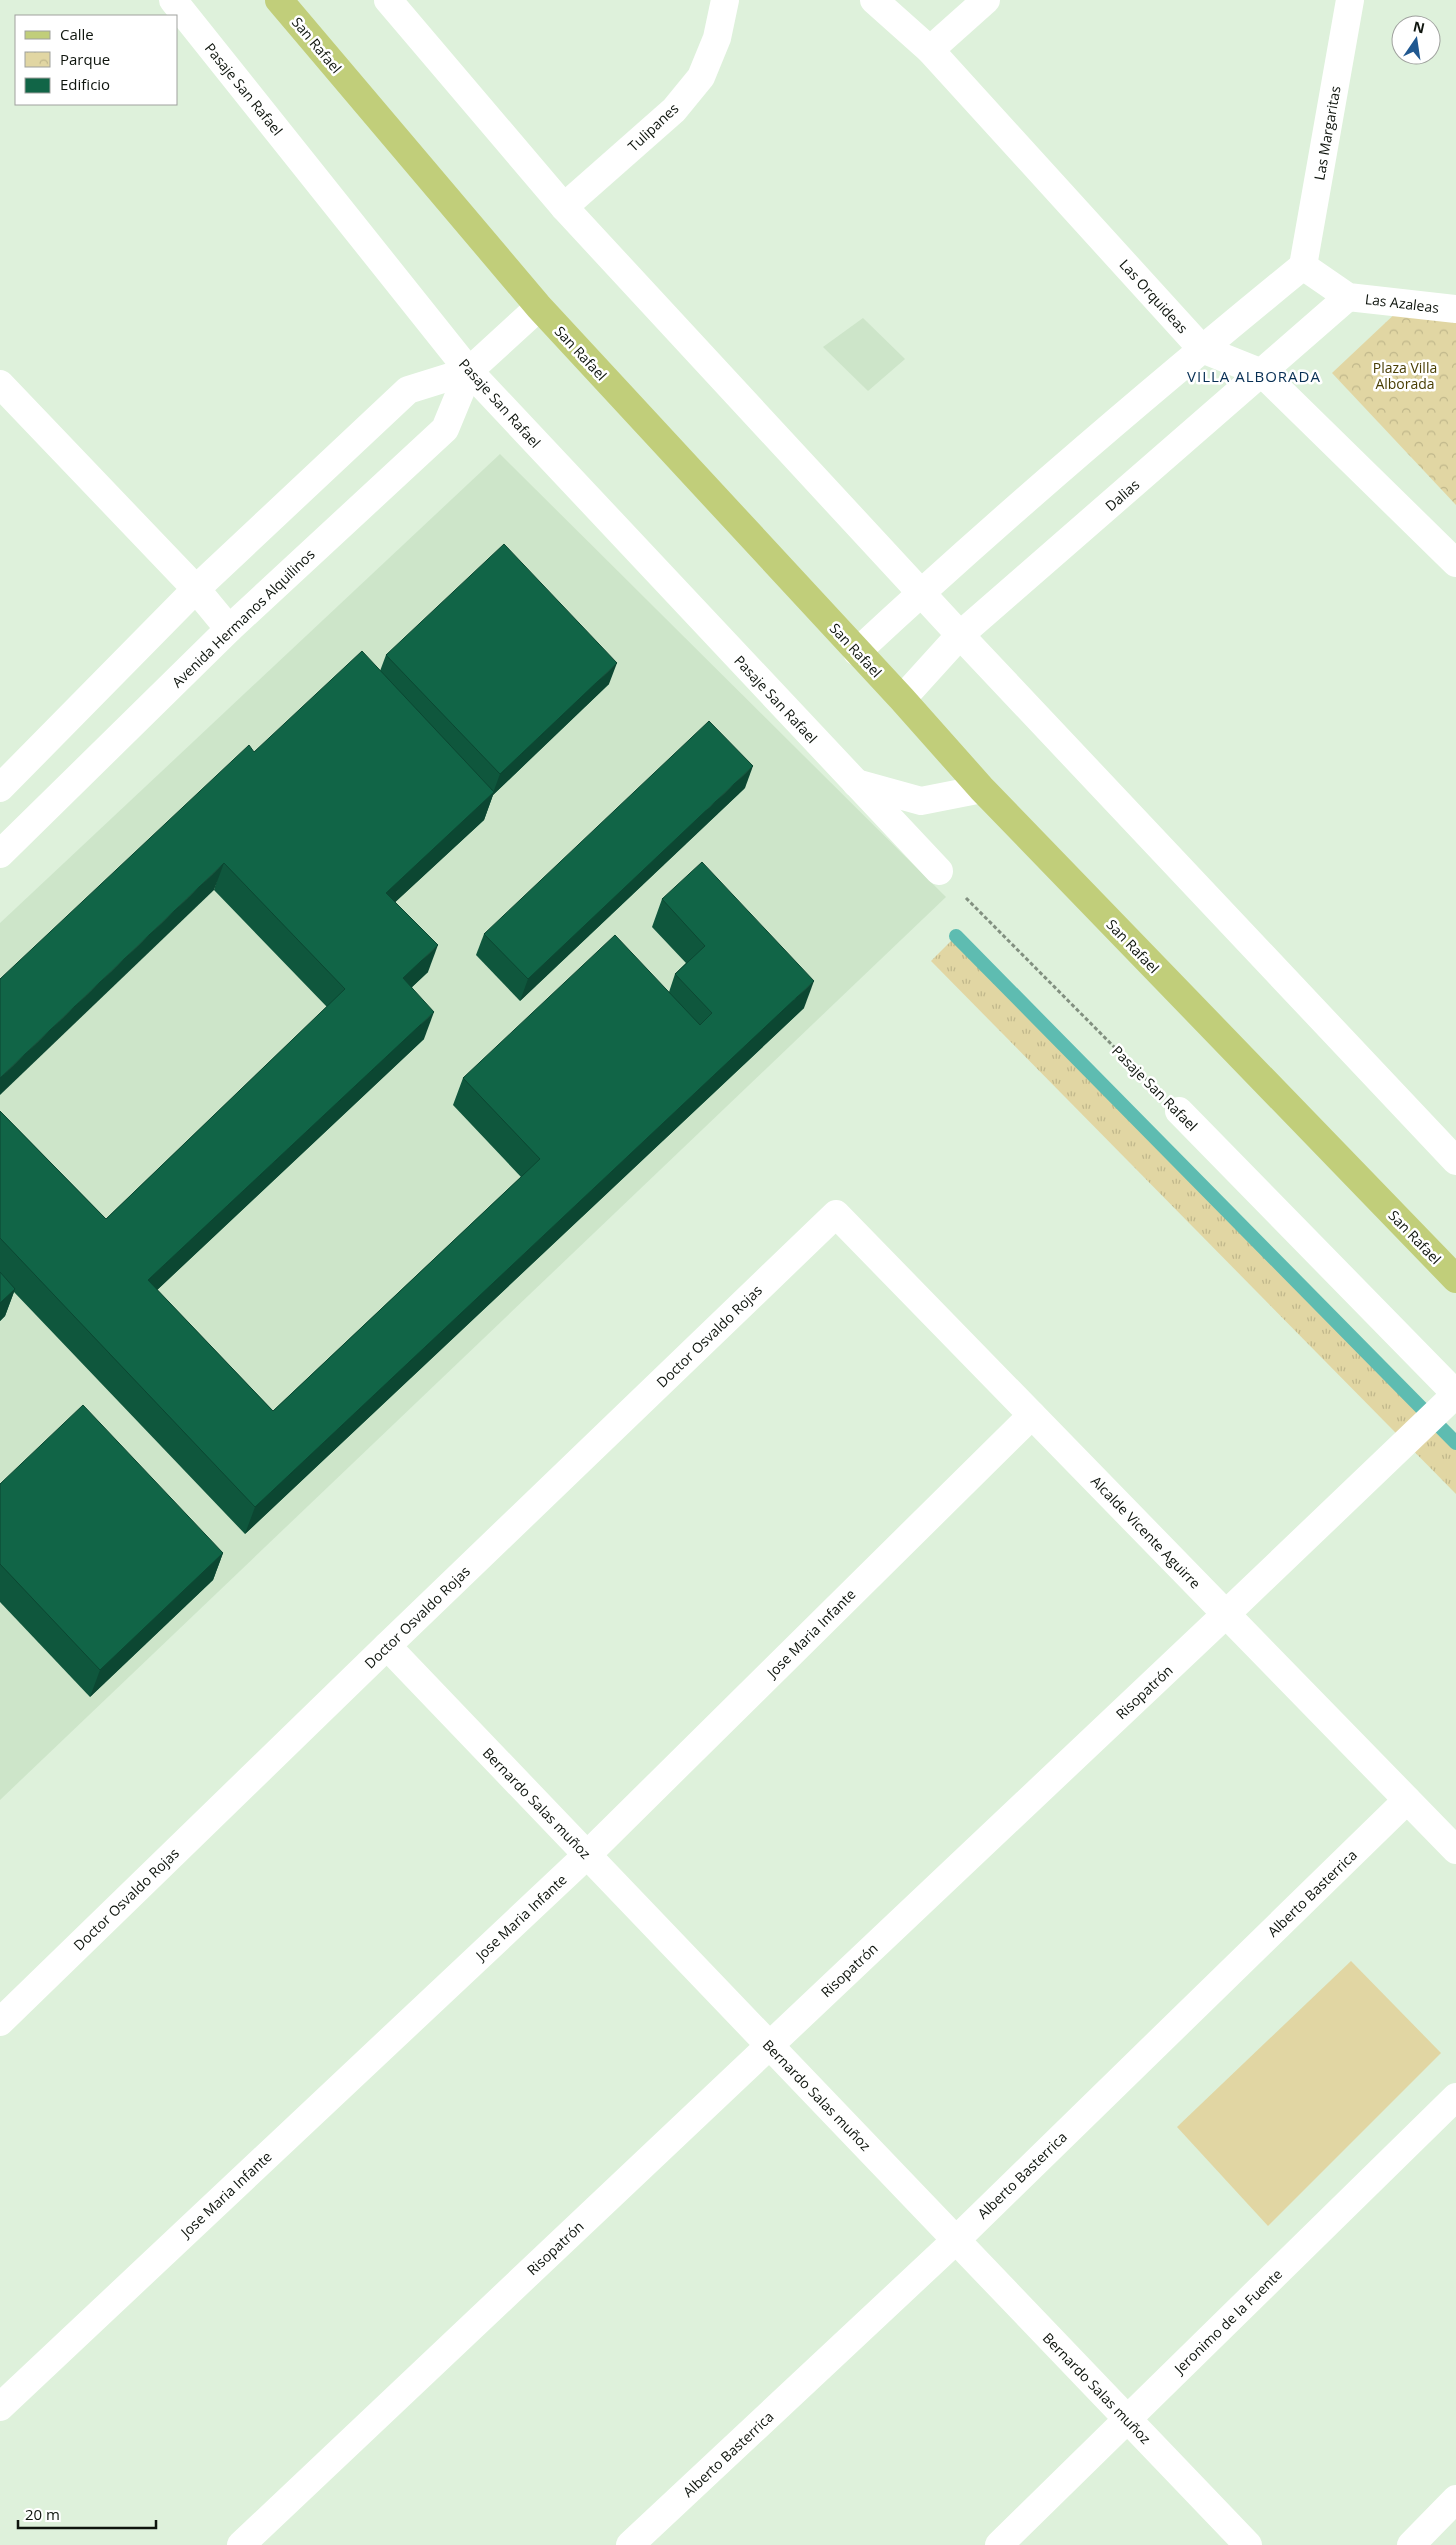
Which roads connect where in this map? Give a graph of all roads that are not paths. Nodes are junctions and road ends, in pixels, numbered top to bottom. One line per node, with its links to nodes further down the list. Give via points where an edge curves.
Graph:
1 (173, 0): 15 (street, Pasaje San Rafael)
2 (279, 0): 12 (main road, San Rafael)
3 (388, 0): 9 (street)
4 (726, 0): 9 (street, Tulipanes, via 717,38 701,77 674,110)
5 (874, 0): 8 (street, Las Orquideas)
6 (986, 0): 8 (street)
7 (1350, 0): 10 (street, Las Margaritas)
8 (930, 50): 14 (street, Las Orquideas)
9 (564, 207): 20 (street)
10 (1304, 266): 11 (street); 14 (street)
11 (1348, 297): 13 (street, Las Azaleas); 16 (street, Dalias)
12 (539, 307): 15 (street, Avenida Hermanos Alquilinos); 23 (main road, San Rafael)
13 (1456, 309)
14 (1202, 349): 16 (street, Las Orquideas); 20 (street)
15 (469, 371): 19 (street, Avenida Hermanos Alquilinos, via 408,390); 21 (street, Avenida Hermanos Alquilinos, via 444,429); 25 (street, Pasaje San Rafael)
16 (1262, 373): 18 (street, Las Orquideas); 22 (street, Dalias)
17 (0, 384): 19 (street)
18 (1456, 563)
19 (196, 589): 21 (street); 26 (street, Avenida Hermanos Alquilinos)
20 (920, 593): 22 (street); 23 (street)
21 (229, 629): 28 (street, Avenida Hermanos Alquilinos)
22 (960, 635): 24 (street, Dalias); 31 (street)
23 (857, 652): 24 (main road, San Rafael)
24 (902, 699): 27 (main road, San Rafael)
25 (855, 782): 27 (street, via 921,801); 29 (street, Pasaje San Rafael)
26 (0, 788)
27 (982, 789): 33 (main road, San Rafael)
28 (0, 854)
29 (939, 871)
30 (1178, 1111): 34 (street, Pasaje San Rafael)
31 (1456, 1161)
32 (836, 1214): 35 (street, Alcalde Vicente Aguirre); 37 (street, Doctor Osvaldo Rojas)
33 (1456, 1279)
34 (1456, 1394): 36 (street, Risopatrón)
35 (1032, 1415): 36 (street, Alcalde Vicente Aguirre); 40 (street, Jose Maria Infante)
36 (1226, 1614): 38 (street, Alcalde Vicente Aguirre); 42 (street, Risopatrón)
37 (387, 1646): 40 (street, Bernardo Salas muñoz); 41 (street, Doctor Osvaldo Rojas)
38 (1407, 1800): 39 (street, Alcalde Vicente Aguirre); 44 (street, Alberto Basterrica)
39 (1456, 1850)
40 (587, 1855): 42 (street, Bernardo Salas muñoz); 45 (street, Jose Maria Infante)
41 (0, 2022)
42 (770, 2045): 44 (street, Bernardo Salas muñoz); 48 (street, Risopatrón)
43 (1456, 2097): 46 (street, Jeronimo de la Fuente)
44 (956, 2240): 46 (street, Bernardo Salas muñoz); 49 (street, Alberto Basterrica)
45 (0, 2407)
46 (1127, 2419): 50 (street, Jeronimo de la Fuente); 51 (street, Bernardo Salas muñoz)
47 (1456, 2499): 52 (street)
48 (241, 2545)
49 (630, 2545)
50 (999, 2545)
51 (1248, 2545)
52 (1410, 2545)

